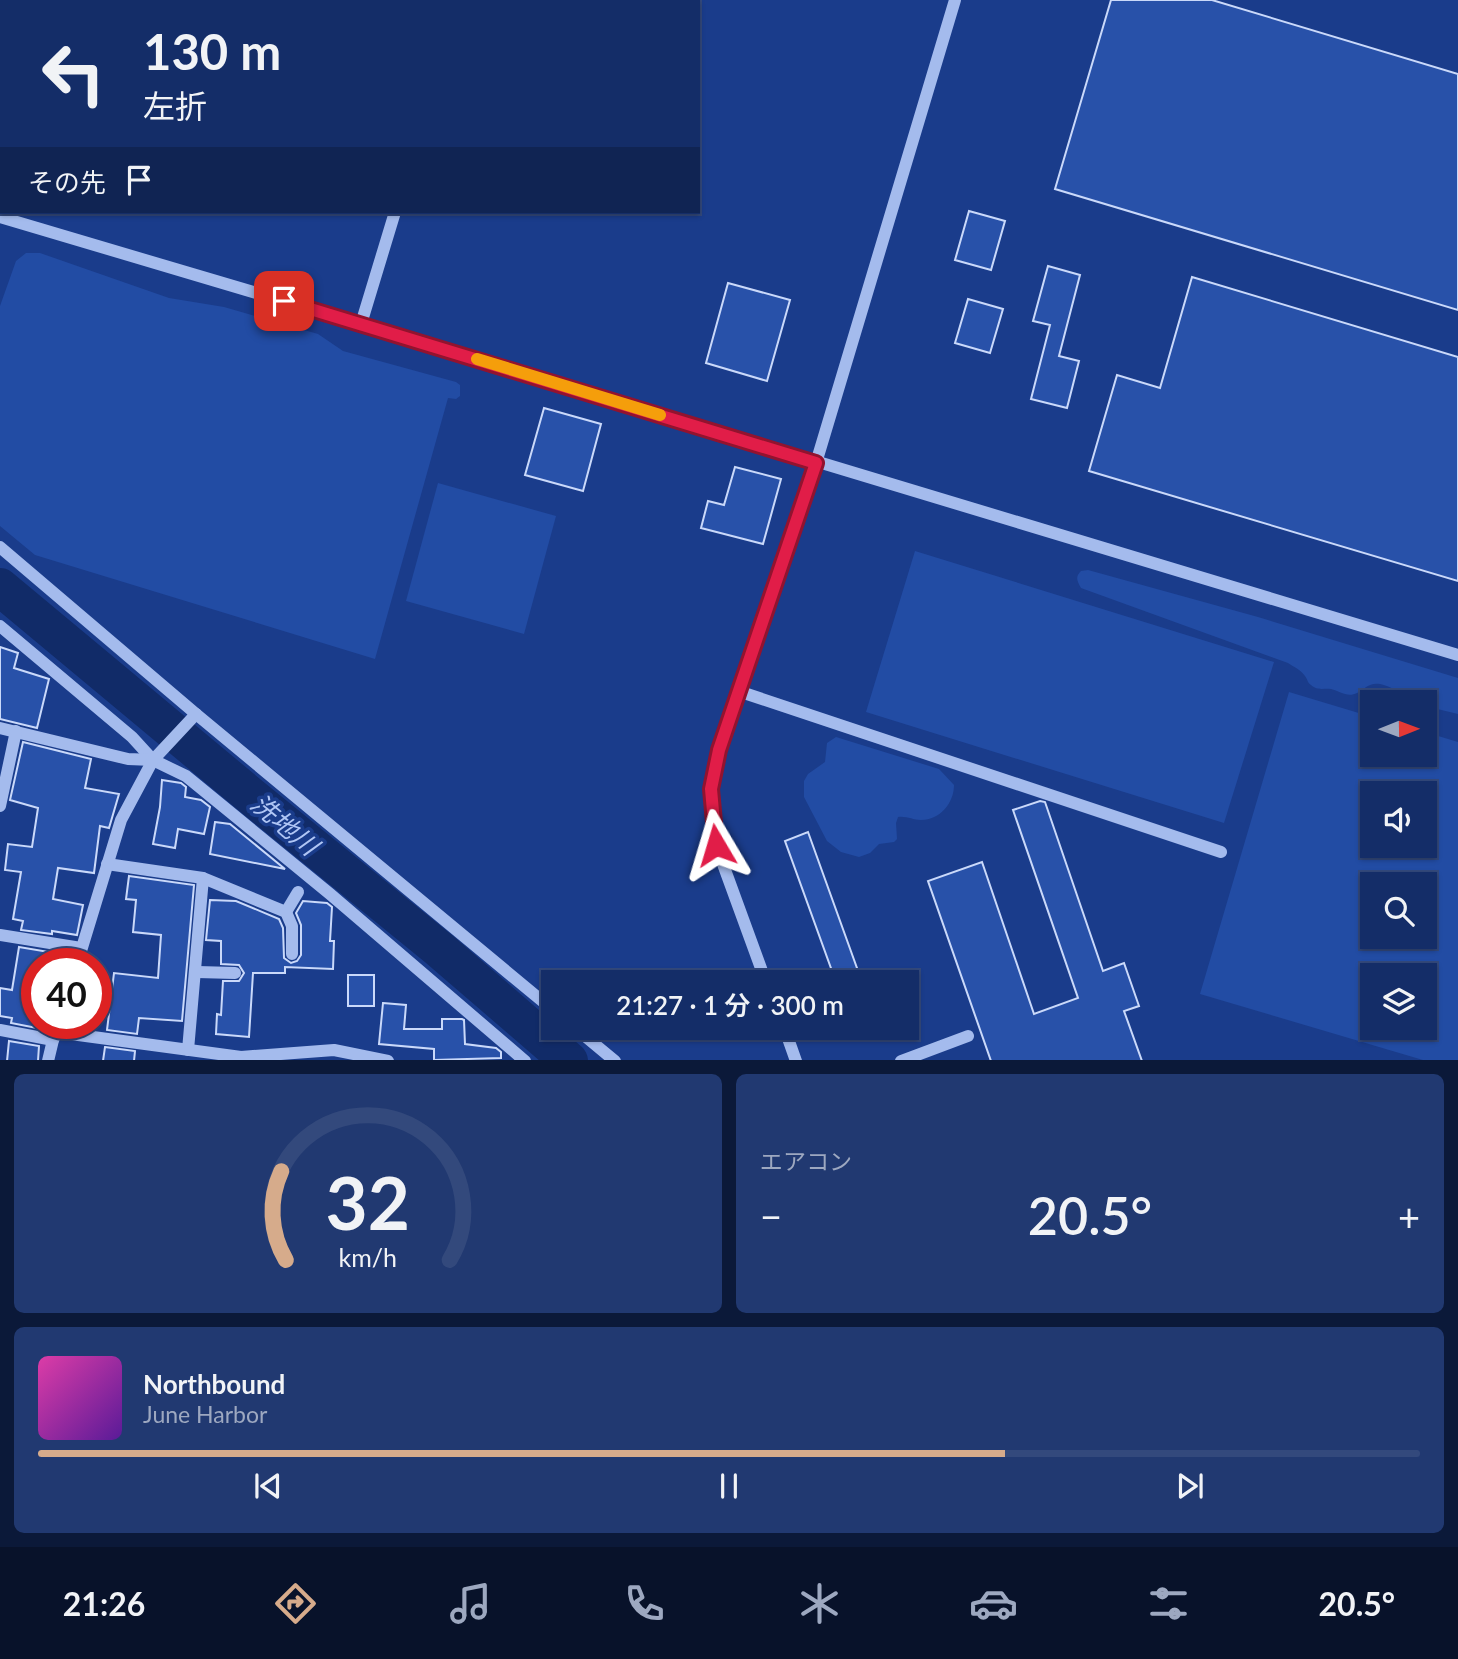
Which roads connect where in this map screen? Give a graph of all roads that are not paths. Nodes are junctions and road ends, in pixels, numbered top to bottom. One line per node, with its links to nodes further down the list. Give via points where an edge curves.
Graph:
1 (956, 0): 5 (street)
2 (394, 214): 4 (street)
3 (0, 217): 4 (street)
4 (361, 324): 5 (street)
5 (816, 463): 8 (street); 9 (street)
6 (0, 547): 10 (street)
7 (0, 626): 13 (street)
8 (1458, 655)
9 (738, 691): 15 (street); 23 (street, via 719,750 711,811 716,845)
10 (192, 719): 13 (street); 26 (street)
11 (0, 728): 12 (street)
12 (16, 731): 13 (street, via 128,759); 14 (street)
13 (156, 758): 16 (street, via 121,820); 39 (street, via 186,776)
14 (0, 806)
15 (1221, 852)
16 (107, 864): 17 (street); 21 (street)
17 (203, 878): 19 (street); 24 (street)
18 (299, 892): 19 (street)
19 (286, 912): 22 (street, via 292,926)
20 (0, 935): 21 (street)
21 (80, 948)
22 (292, 954)
23 (762, 970)
24 (197, 972): 25 (street); 34 (street)
25 (235, 973)
26 (541, 1000)
27 (0, 1031): 28 (street)
28 (21, 1031)
29 (968, 1036): 42 (street)
30 (55, 1039): 37 (street)
31 (108, 1039): 34 (street)
32 (590, 1040): 40 (street)
33 (789, 1040): 41 (street)
34 (188, 1050): 36 (street)
35 (330, 1056): 36 (street); 38 (street)
36 (231, 1058)
37 (48, 1060)
38 (388, 1060)
39 (525, 1060)
40 (615, 1060)
41 (796, 1060)
42 (901, 1060)

